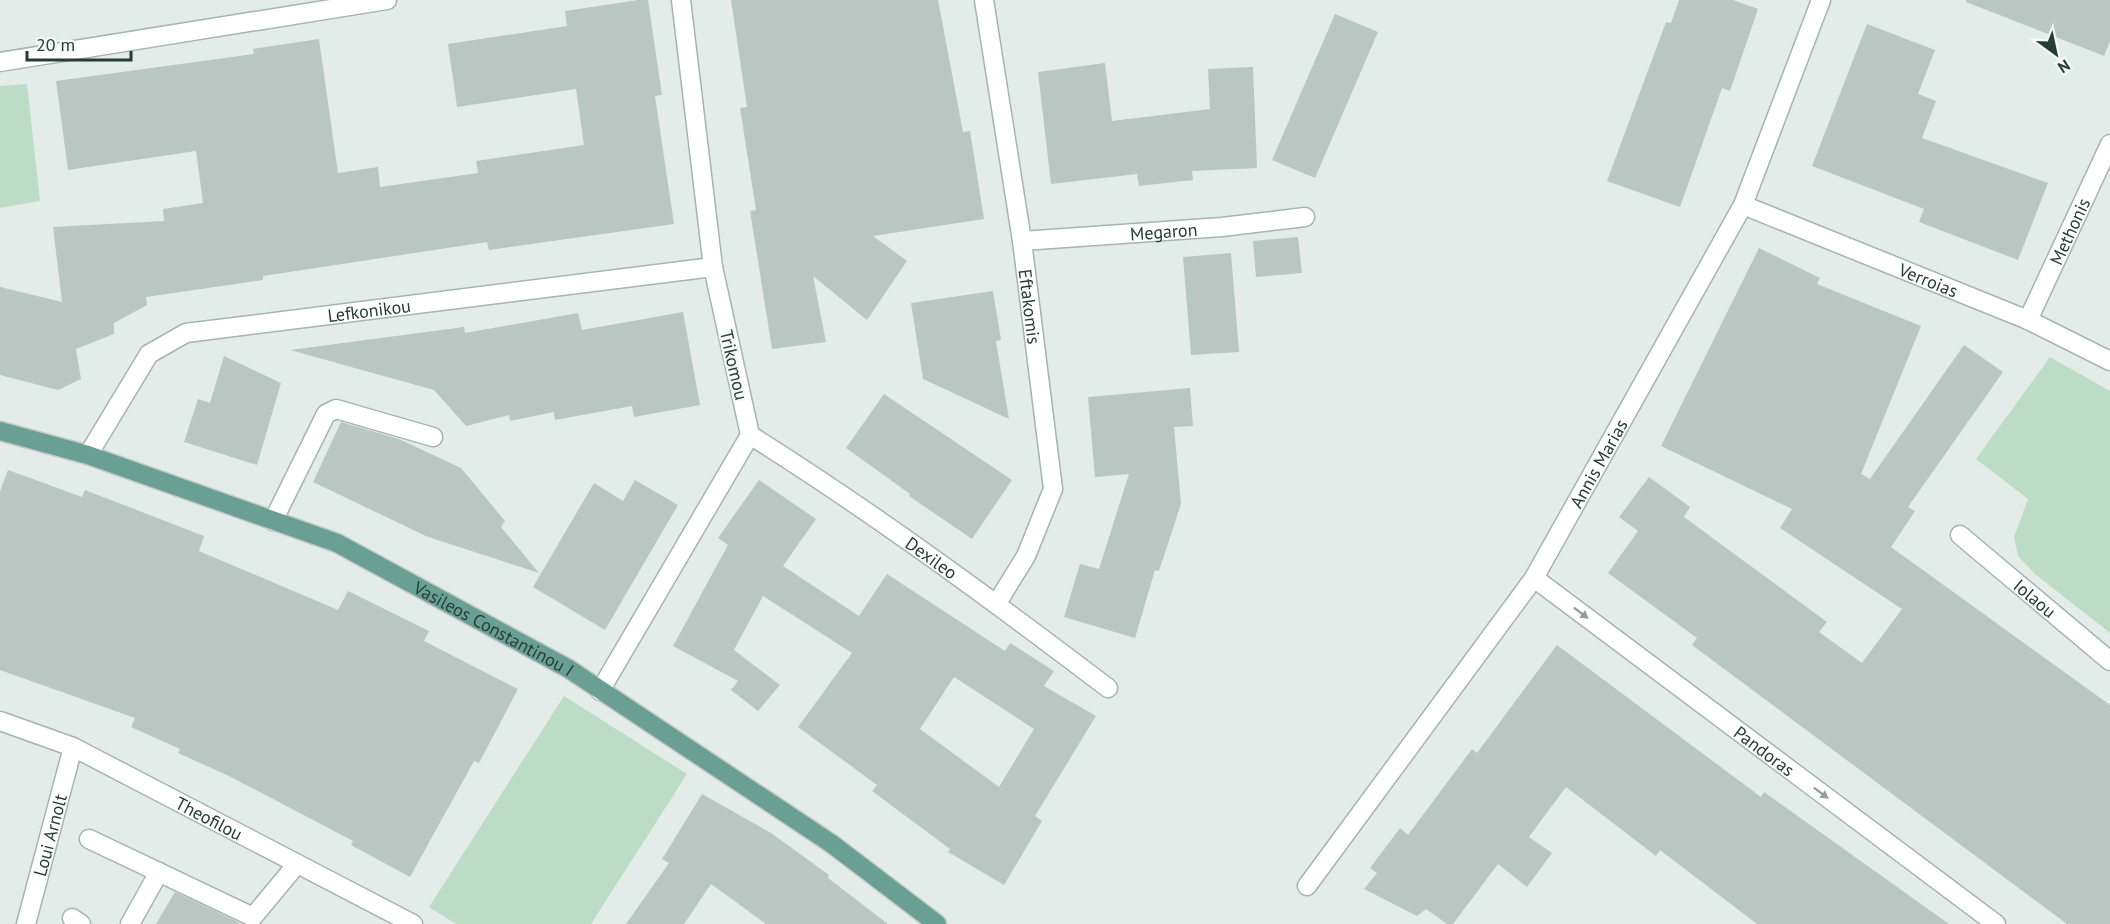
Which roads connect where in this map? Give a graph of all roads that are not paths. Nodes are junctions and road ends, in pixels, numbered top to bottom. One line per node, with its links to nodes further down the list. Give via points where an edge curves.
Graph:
1 (387, 0): 5 (street)
2 (681, 0): 10 (street, Trikomou)
3 (984, 0): 9 (street, Eftakomis)
4 (1821, 0): 7 (street, Annis Marias)
5 (0, 62)
6 (2110, 144): 11 (street, Methonis)
7 (1743, 205): 11 (street, Verroias); 19 (street, Annis Marias)
8 (1305, 216): 9 (street, Megaron)
9 (1022, 240): 20 (street, Eftakomis, via 1053,489 1026,556)
10 (713, 267): 14 (street, Trikomou); 16 (street, Lefkonikou, via 186,333 149,354)
11 (2028, 320): 12 (street, Verroias)
12 (2110, 361)
13 (0, 431): 16 (main road, Vasileos Constantinou I)
14 (750, 435): 20 (street, Dexileo); 23 (street)
15 (433, 437): 17 (street, via 336,409 326,414)
16 (88, 455): 17 (main road, Vasileos Constantinou I)
17 (273, 521): 23 (main road, Vasileos Constantinou I, via 337,543 569,669)
18 (1960, 535): 21 (street, Iolaou)
19 (1534, 578): 29 (street, Annis Marias); 34 (street, Pandoras, one-way to 34)
20 (997, 603): 22 (street, Dexileo)
21 (2110, 661)
22 (1108, 688)
23 (600, 691): 33 (main road, Vasileos Constantinou I, via 832,844)
24 (0, 721): 25 (street, Theofilou)
25 (73, 747): 27 (street, Theofilou); 30 (street, Loui Arnolt)
26 (89, 839): 28 (street)
27 (297, 864): 28 (street, via 253,917); 32 (street, Theofilou)
28 (159, 872): 31 (street)
29 (1306, 886)
30 (26, 924)
31 (130, 924)
32 (413, 924)
33 (937, 924)
34 (1996, 924)

